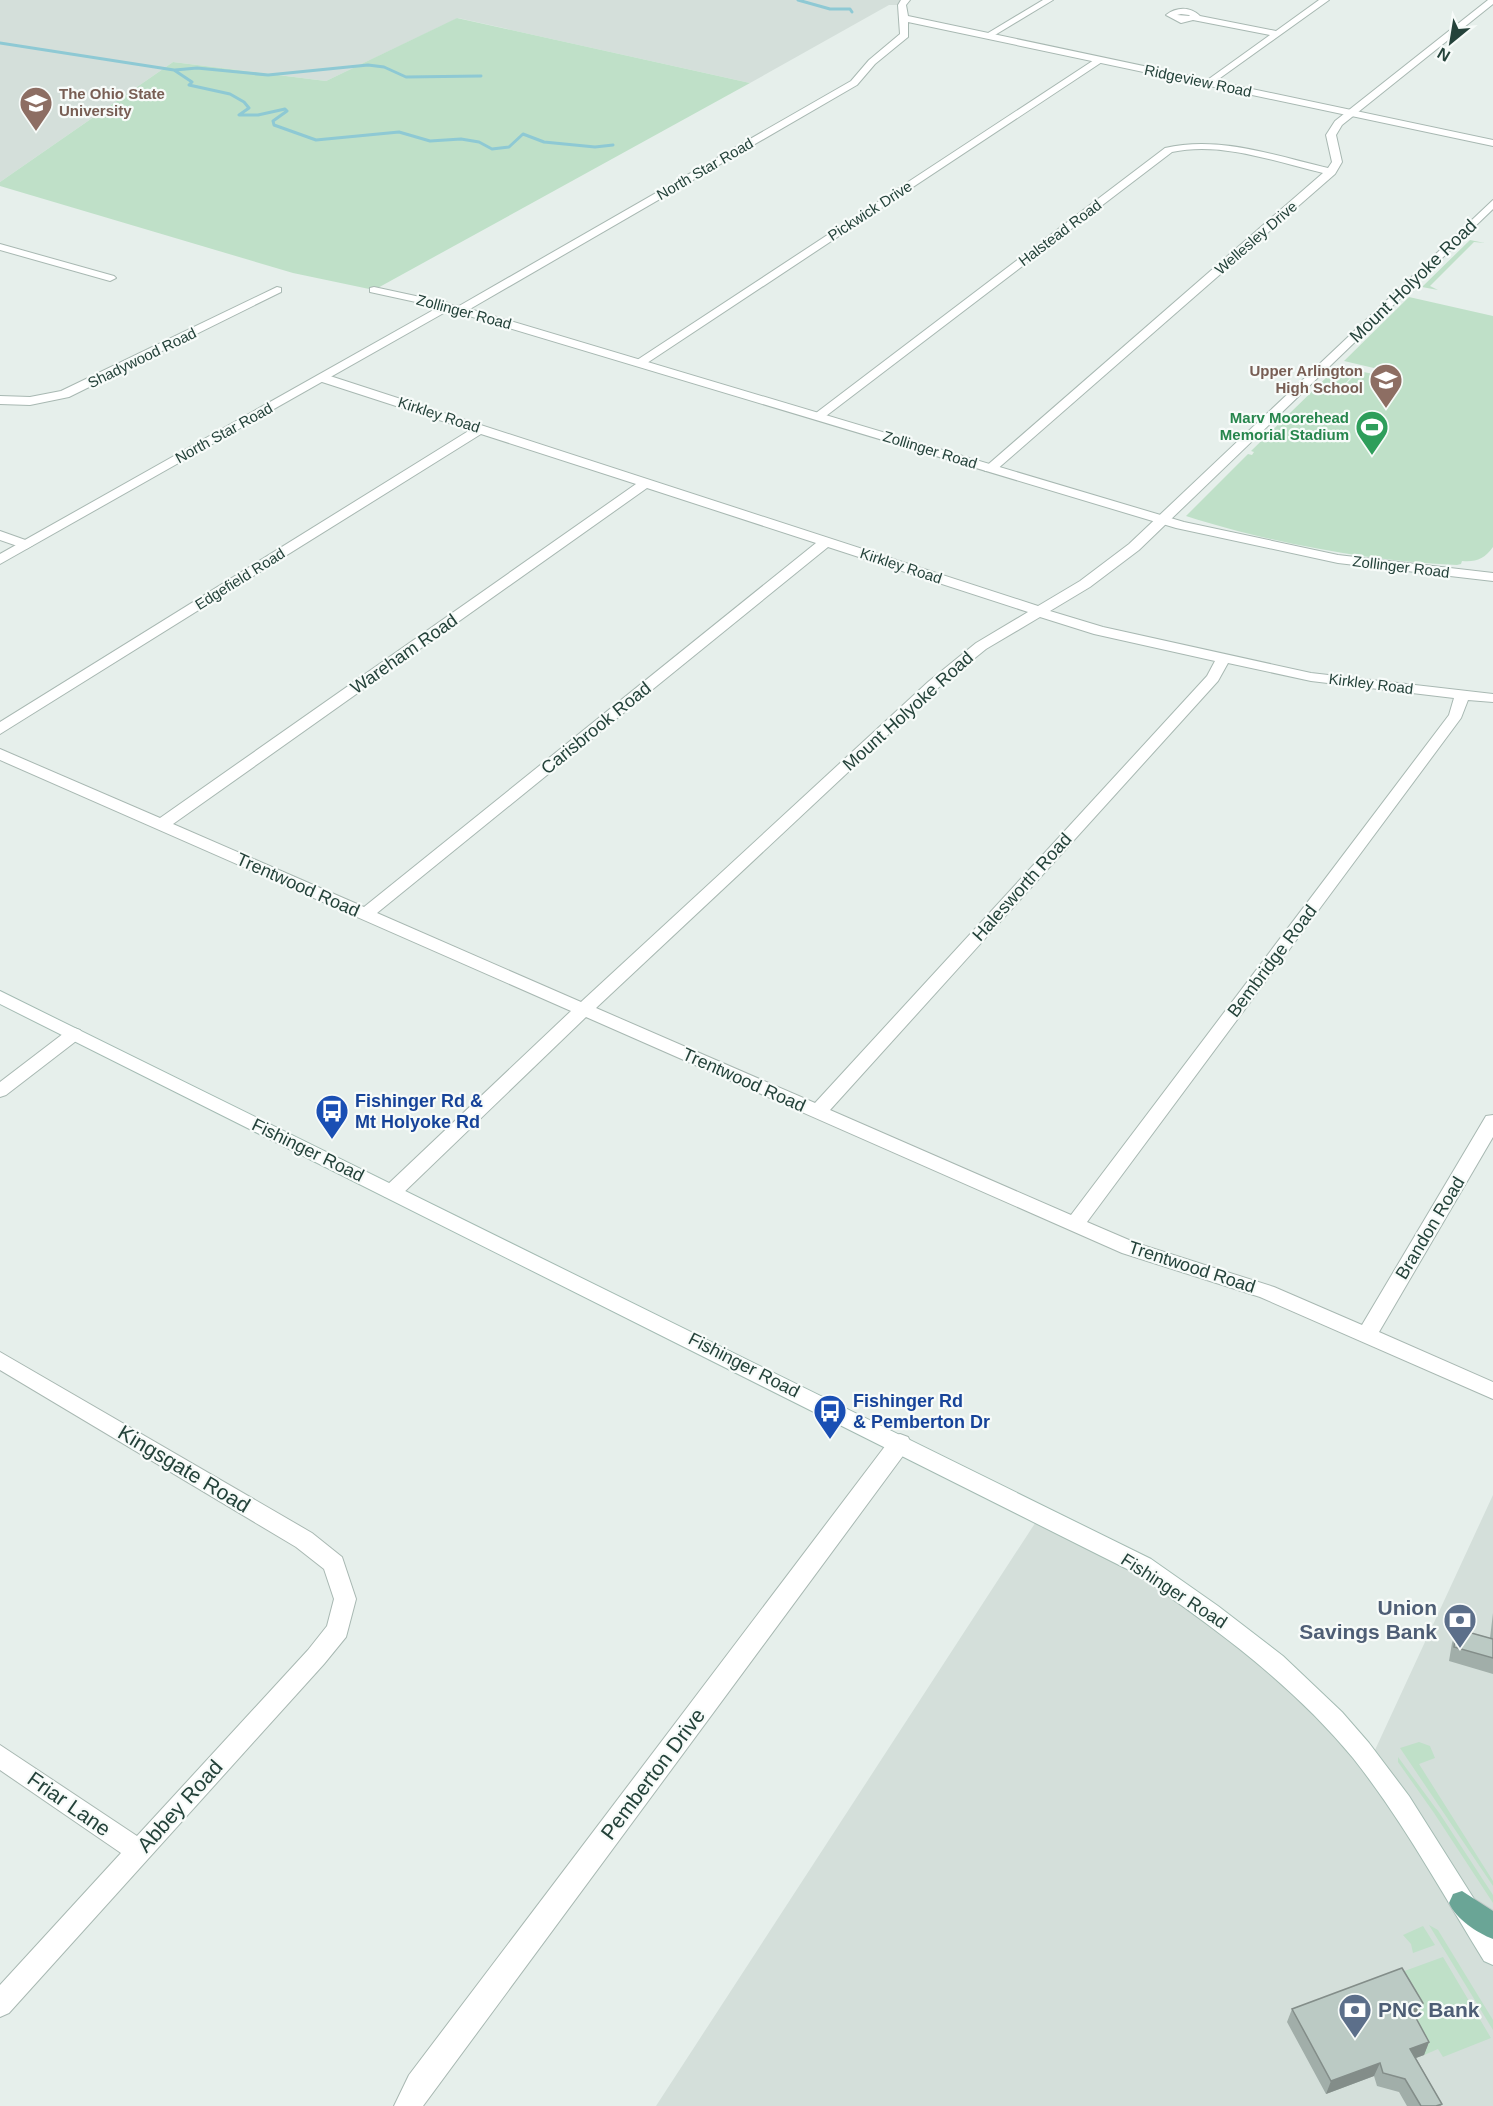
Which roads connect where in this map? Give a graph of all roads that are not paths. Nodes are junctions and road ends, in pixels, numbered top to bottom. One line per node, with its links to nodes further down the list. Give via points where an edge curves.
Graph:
1 (906, 0): 5 (street, North Star Road, via 902,5)
2 (1050, 0): 8 (street)
3 (1325, 0): 7 (street)
4 (1493, 0): 11 (street)
5 (903, 18): 8 (street, Ridgeview Road); 20 (street, North Star Road, via 903,38 854,83)
6 (1195, 18): 7 (street)
7 (1277, 34): 10 (street)
8 (987, 36): 9 (street, Ridgeview Road)
9 (1100, 60): 10 (street, Ridgeview Road); 21 (street, Pickwick Drive)
10 (1209, 83): 11 (street, Ridgeview Road)
11 (1350, 113): 12 (street, Ridgeview Road); 13 (street, via 1333,129 1337,162)
12 (1493, 143)
13 (1331, 172): 26 (street, Halstead Road, via 1206,146 1169,150); 28 (street, Wellesley Drive)
14 (1493, 203): 30 (street, Mount Holyoke Road)
15 (0, 247): 16 (street)
16 (110, 278)
17 (278, 290): 24 (street, Shadywood Road, via 98,380 65,394)
18 (374, 290): 19 (street, Zollinger Road)
19 (448, 306): 20 (street, Zollinger Road); 22 (street, North Star Road)
20 (462, 309): 21 (street, Zollinger Road)
21 (640, 362): 26 (street, Zollinger Road)
22 (323, 378): 27 (street, Kirkley Road); 33 (street, North Star Road)
23 (0, 400): 24 (street, Shadywood Road)
24 (30, 401): 25 (street)
25 (28, 416)
26 (818, 416): 28 (street, Zollinger Road)
27 (480, 429): 29 (street, Kirkley Road); 40 (street, Edgefield Road)
28 (990, 468): 30 (street, Zollinger Road)
29 (646, 483): 32 (street, Kirkley Road); 42 (street, Wareham Road)
30 (1163, 520): 35 (street, Zollinger Road, via 1338,559); 36 (street, Mount Holyoke Road, via 1085,584)
31 (0, 535): 33 (street)
32 (827, 541): 36 (street, Kirkley Road); 43 (street, Carisbrook Road)
33 (26, 545): 34 (street, North Star Road)
34 (0, 560)
35 (1493, 577)
36 (1038, 611): 37 (street, Kirkley Road, via 1130,639); 45 (street, Mount Holyoke Road, via 981,646 933,685)
37 (1223, 659): 38 (street, Kirkley Road, via 1311,677); 48 (street, Halesworth Road, via 1213,678)
38 (1461, 695): 39 (street, Kirkley Road); 51 (street, Bembridge Road, via 1456,715)
39 (1493, 698)
40 (0, 729)
41 (0, 754): 42 (street, Trentwood Road)
42 (162, 825): 43 (street, Trentwood Road)
43 (365, 914): 45 (street, Trentwood Road)
44 (0, 997): 46 (street, Fishinger Road)
45 (584, 1009): 48 (street, Trentwood Road); 50 (street, Mount Holyoke Road)
46 (74, 1034): 47 (street); 50 (street, Fishinger Road)
47 (0, 1091)
48 (817, 1112): 51 (street, Trentwood Road)
49 (1493, 1121): 52 (street, Brandon Road)
50 (392, 1192): 55 (street, Fishinger Road)
51 (1075, 1224): 52 (street, Trentwood Road, via 1129,1248 1267,1292)
52 (1367, 1335): 54 (street, Trentwood Road)
53 (0, 1360): 56 (street, Kingsgate Road, via 304,1540 334,1564)
54 (1493, 1391)
55 (900, 1443): 59 (street, Fishinger Road, via 1143,1566 1263,1652 1325,1711 1385,1782); 63 (street, Pemberton Drive, via 419,2085)
56 (345, 1599): 58 (street, Abbey Road, via 338,1630 316,1657)
57 (0, 1756): 58 (street, Friar Lane)
58 (138, 1851): 62 (street, Abbey Road)
59 (1462, 1903): 60 (main road); 61 (street, Fishinger Road)
60 (1493, 1927)
61 (1493, 1952)
62 (0, 2004)
63 (408, 2106)

